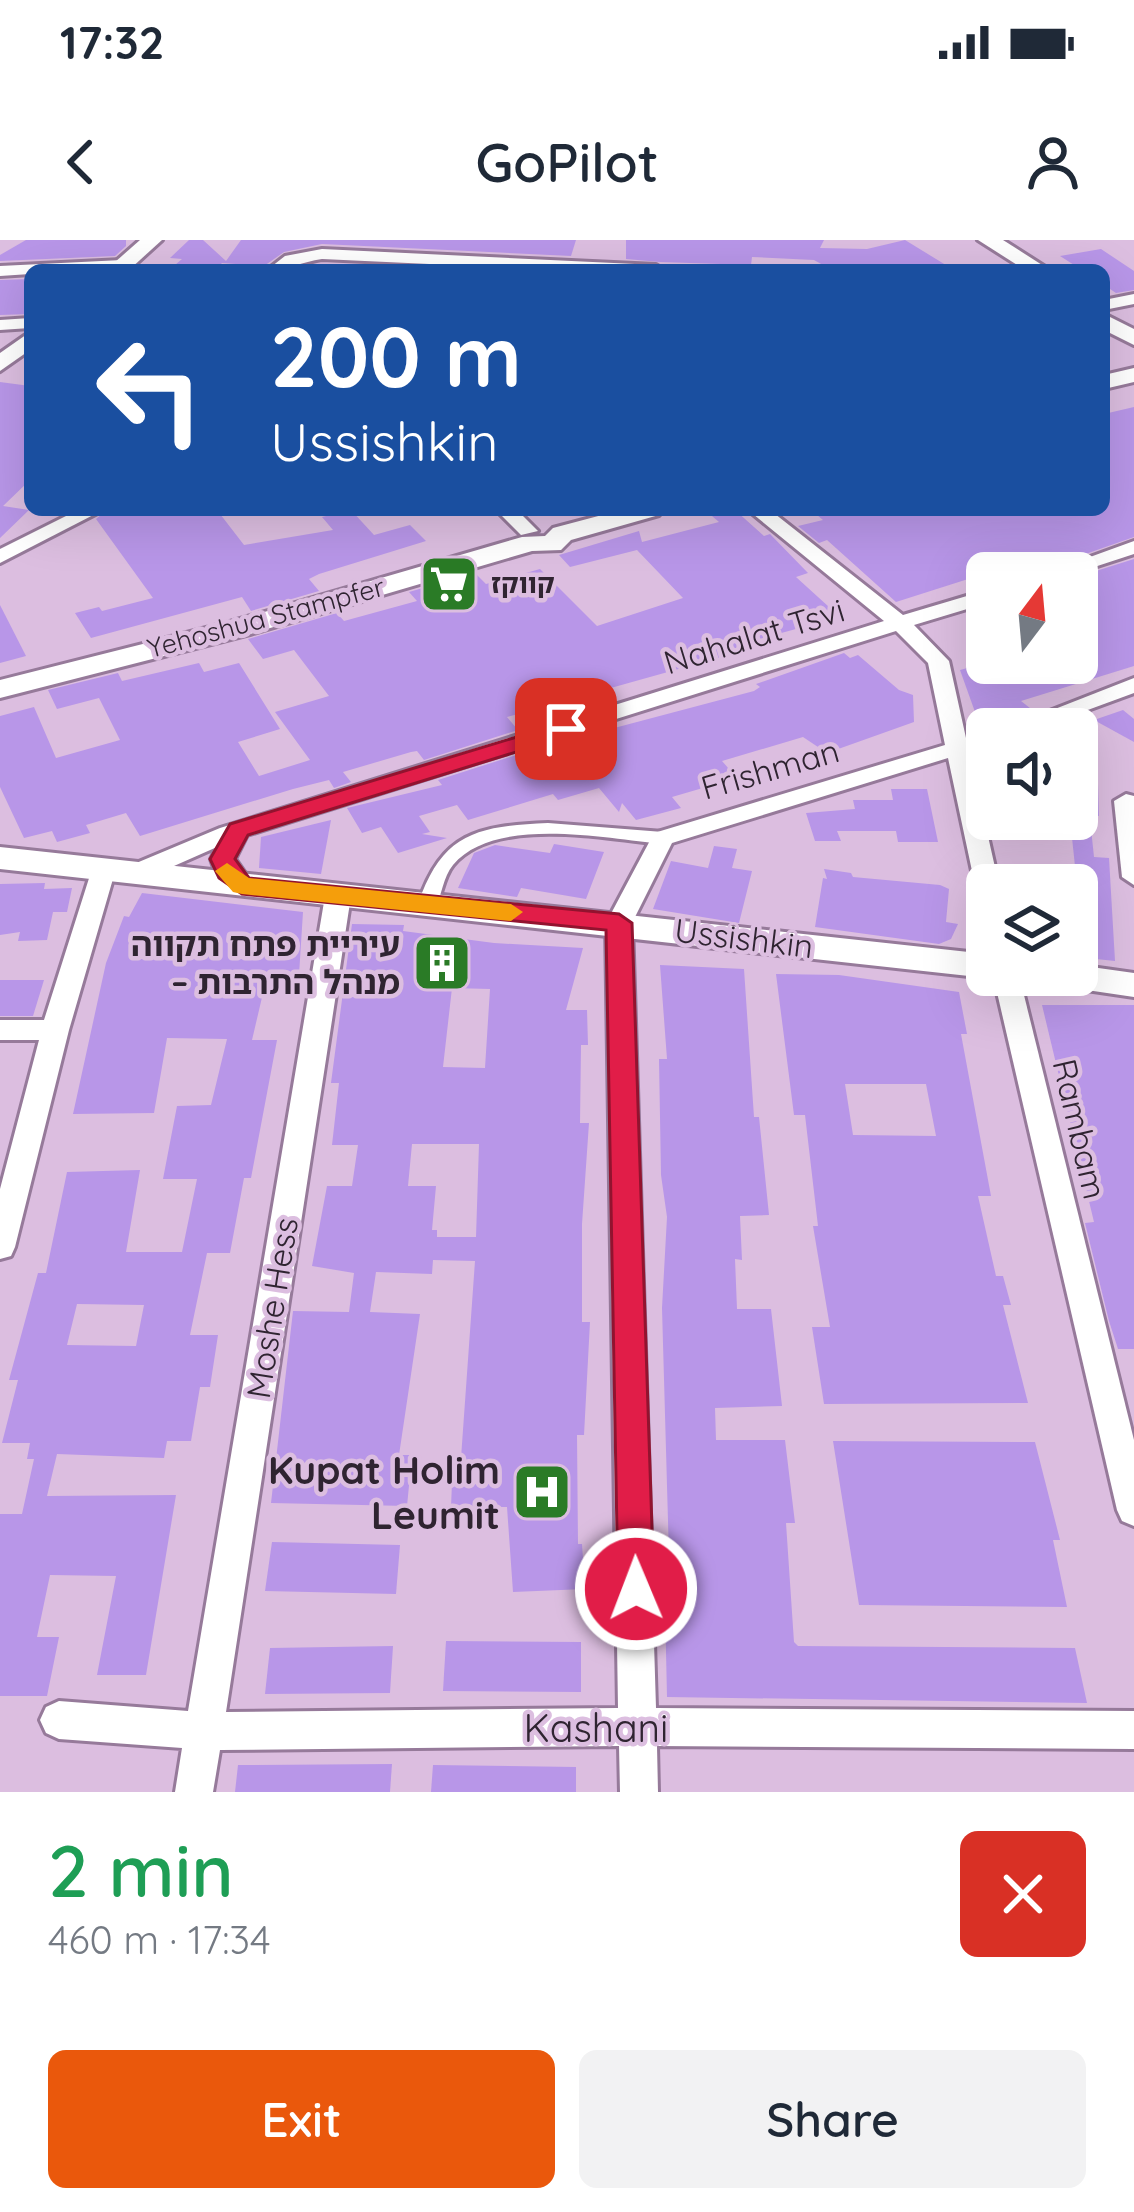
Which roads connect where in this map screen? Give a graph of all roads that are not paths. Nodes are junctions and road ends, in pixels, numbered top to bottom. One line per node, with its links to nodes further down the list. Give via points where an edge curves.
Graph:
1 (164, 240): 4 (street)
2 (965, 240): 8 (street)
3 (988, 240): 9 (street)
4 (132, 257): 5 (street)
5 (66, 264)
6 (287, 264): 7 (street, via 322,254)
7 (531, 264)
8 (1007, 264)
9 (1030, 264)
10 (24, 342): 11 (street)
11 (0, 364)
12 (81, 516): 18 (street)
13 (511, 516): 16 (street)
14 (628, 516): 16 (street, Yehoshua Stampfer, via 552,544)
15 (766, 516): 21 (street)
16 (529, 537): 23 (street, Yehoshua Stampfer, via 240,628)
17 (1134, 547): 19 (street)
18 (0, 557)
19 (1098, 559)
20 (966, 603): 21 (street, Nahalat Tsvi)
21 (902, 625): 25 (street, via 938,661); 32 (street, Nahalat Tsvi)
22 (1134, 685): 24 (street)
23 (0, 689)
24 (1072, 708)
25 (951, 719): 26 (street); 28 (street)
26 (966, 731)
27 (966, 747): 28 (street, Frishman)
28 (958, 751): 29 (street, Frishman); 30 (street)
29 (914, 763): 30 (street); 33 (street, Frishman)
30 (966, 787)
31 (1126, 801): 36 (street)
32 (238, 830): 35 (street, Nahalat Tsvi); 37 (street, via 223,859)
33 (663, 838): 39 (street, via 502,829 465,843 443,864); 40 (street)
34 (0, 858): 35 (street, Ussishkin)
35 (117, 873): 37 (street, Ussishkin); 46 (street)
36 (1134, 877)
37 (242, 886): 38 (street, Ussishkin)
38 (338, 896): 39 (street, Ussishkin); 52 (street, Moshe Hess)
39 (428, 904): 40 (street, Ussishkin)
40 (619, 923): 41 (street, Ussishkin); 50 (street)
41 (966, 964)
42 (1098, 981): 43 (street)
43 (1134, 986)
44 (1011, 996): 48 (street, Rambam)
45 (0, 1030): 46 (street)
46 (55, 1030): 47 (street)
47 (0, 1247)
48 (1134, 1510)
49 (59, 1720): 52 (street, Kashani)
50 (639, 1727): 51 (street, Kashani); 52 (street, Kashani); 54 (street)
51 (1134, 1730)
52 (204, 1731): 53 (street, Moshe Hess)
53 (194, 1792)
54 (639, 1792)

